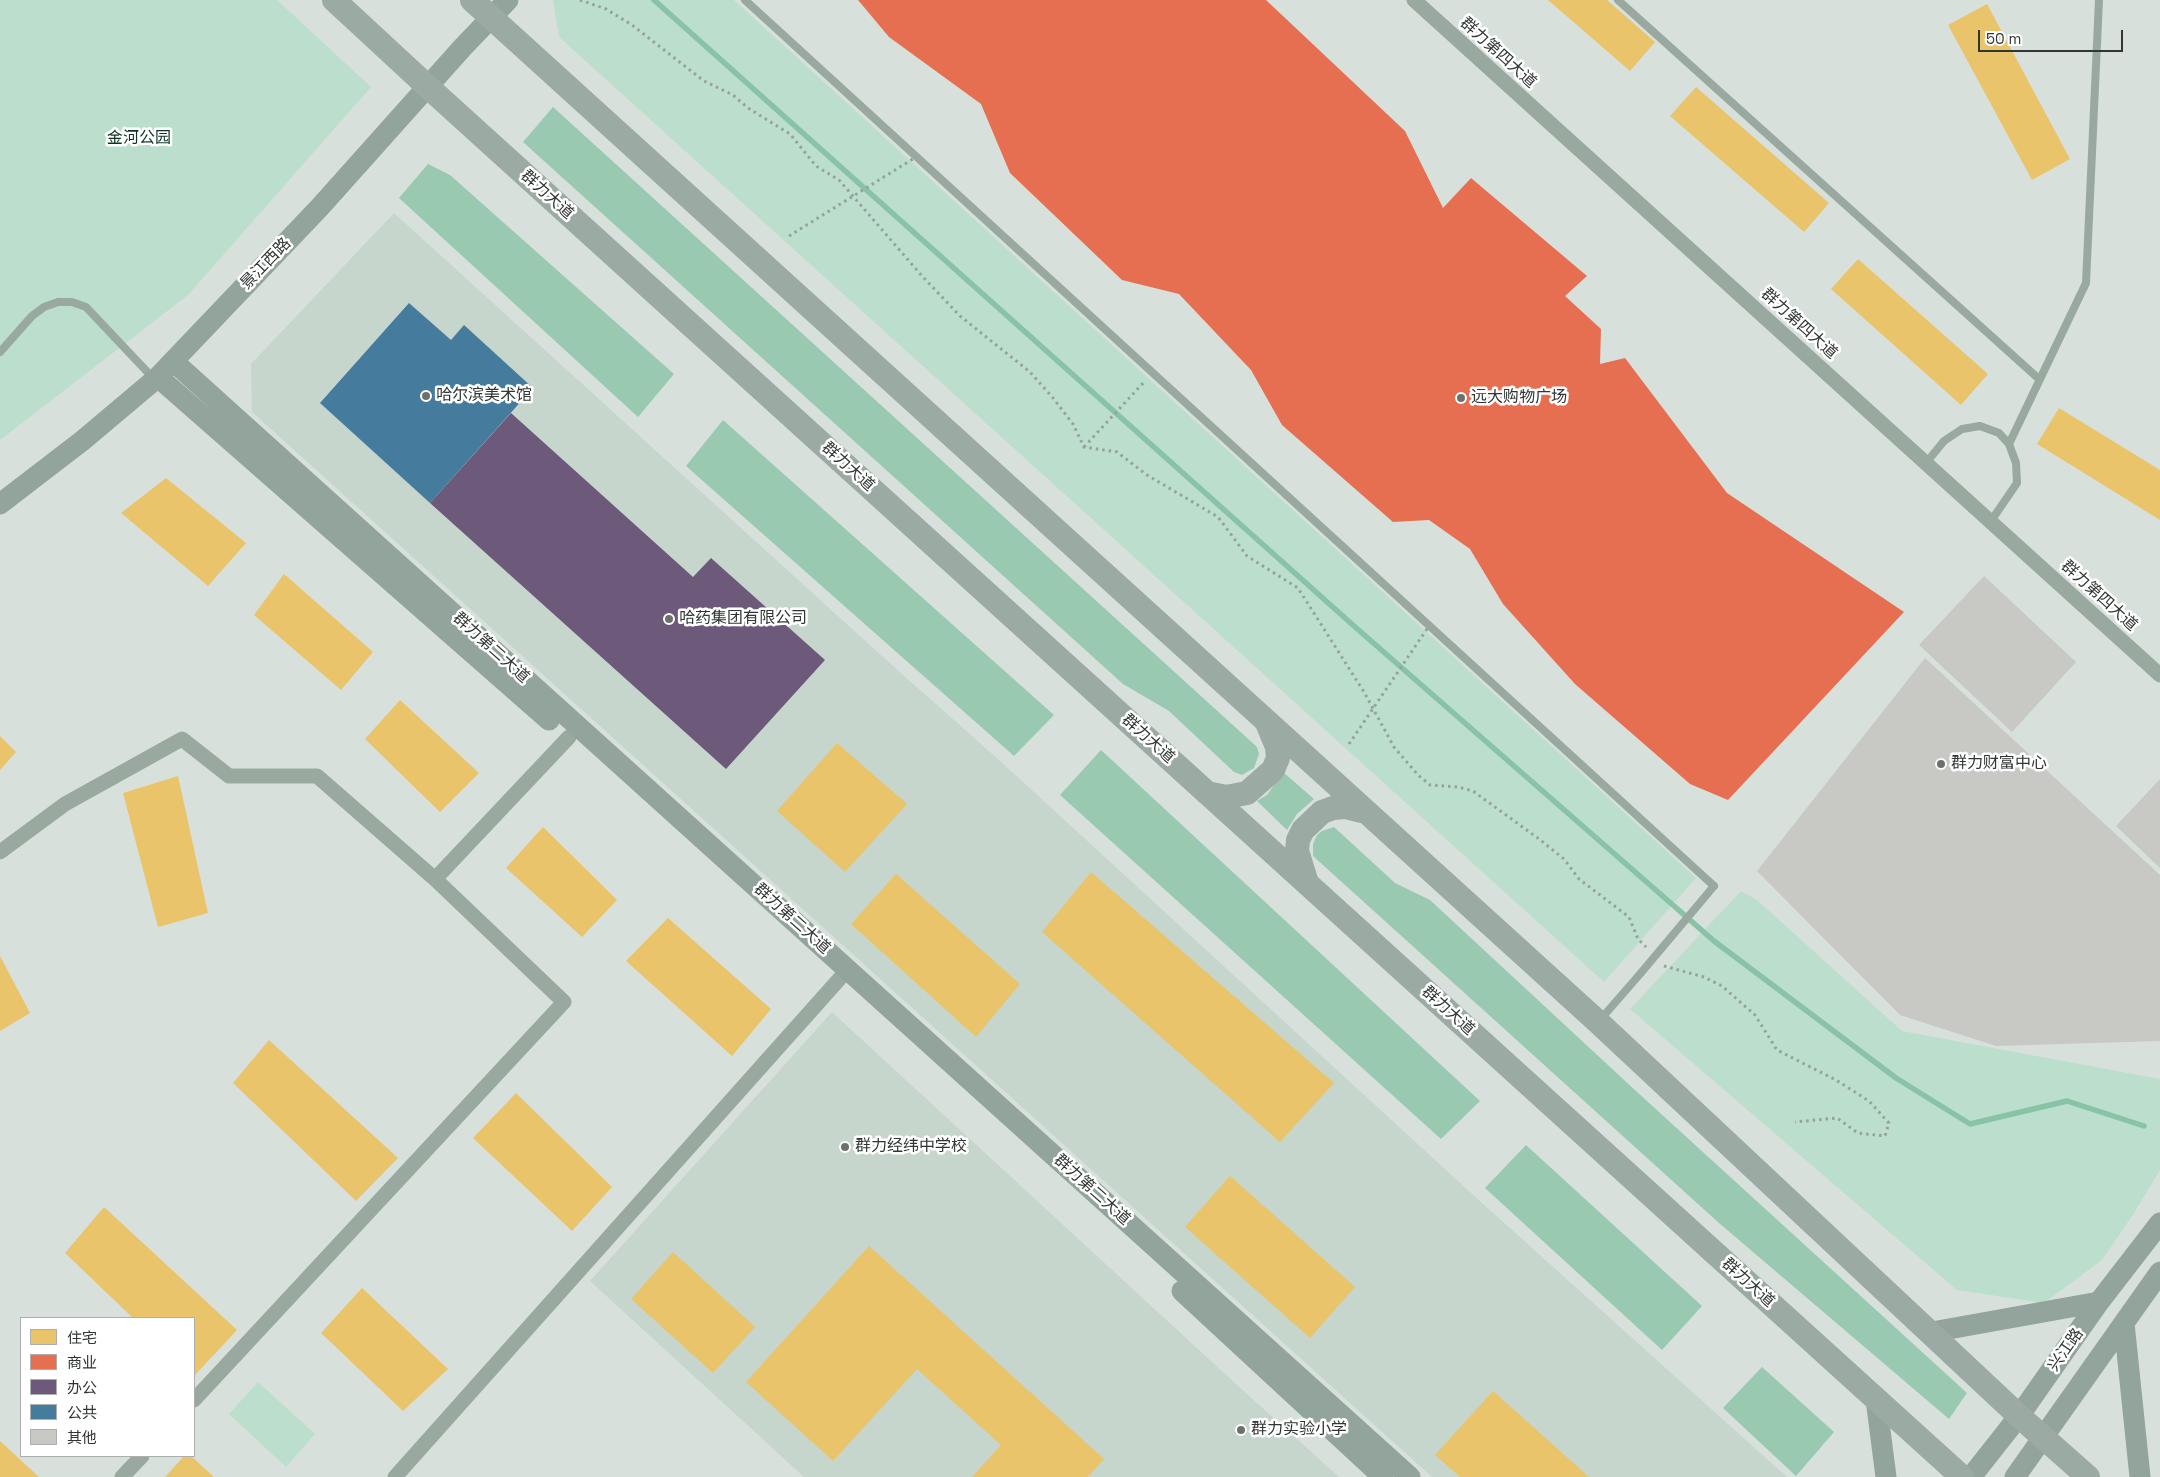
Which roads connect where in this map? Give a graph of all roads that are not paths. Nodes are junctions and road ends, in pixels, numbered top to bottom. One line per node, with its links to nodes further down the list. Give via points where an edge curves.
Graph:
1 (334, 0): 9 (main road, 群力大道)
2 (472, 0): 8 (main road)
3 (508, 0): 8 (main road, 景江西路)
4 (745, 0): 27 (lane, bridge, via 1714,886)
5 (1414, 0): 15 (street, 群力第四大道)
6 (1618, 0): 13 (lane)
7 (2099, 0): 13 (lane, via 2086,283)
8 (492, 18): 9 (main road, 景江西路); 19 (main road)
9 (427, 86): 11 (main road, 景江西路, via 320,207); 21 (main road, 群力大道)
10 (0, 352): 12 (lane, via 44,307 72,302 86,307)
11 (173, 361): 12 (main road, 景江西路); 41 (main road, 群力第二大道)
12 (157, 378): 16 (main road, 景江西路); 20 (main road, 群力第二大道)
13 (2039, 379): 14 (lane)
14 (2008, 444): 15 (lane, via 2000,433 1980,426 1962,429 1944,441); 17 (lane, via 2016,463 2018,483)
15 (1926, 463): 17 (street, 群力第四大道)
16 (0, 504)
17 (1991, 521): 18 (street, 群力第四大道)
18 (2160, 674)
19 (1266, 721): 21 (main road, via 1277,747 1278,758 1273,770 1247,793 1226,797); 22 (main road)
20 (569, 737): 24 (street); 26 (main road, 群力第二大道)
21 (1207, 793): 25 (main road, 群力大道)
22 (1366, 812): 25 (main road, via 1332,808 1322,812 1303,830 1297,851); 27 (main road)
23 (0, 852): 24 (street, via 65,804 182,739 229,776 317,776)
24 (435, 879): 33 (street, via 564,1002)
25 (1307, 884): 34 (main road, 群力大道)
26 (842, 976): 39 (street); 40 (main road, 群力第二大道)
27 (1598, 1022): 32 (main road)
28 (2160, 1223): 30 (main road, 兴江路)
29 (2160, 1272): 31 (main road, 兴江路)
30 (2099, 1302): 32 (main road); 35 (main road, 兴江路)
31 (2124, 1323): 36 (main road, 兴江路); 47 (main road)
32 (1932, 1332): 35 (main road)
33 (195, 1399)
34 (1876, 1399): 42 (main road); 43 (main road, 群力大道)
35 (2020, 1416): 36 (main road); 44 (main road, 兴江路)
36 (2044, 1437): 45 (main road, 兴江路); 46 (main road)
37 (141, 1457): 38 (street)
38 (122, 1477)
39 (395, 1477)
40 (1383, 1477)
41 (1410, 1477)
42 (1886, 1477)
43 (1962, 1477)
44 (1971, 1477)
45 (2015, 1477)
46 (2088, 1477)
47 (2140, 1477)

